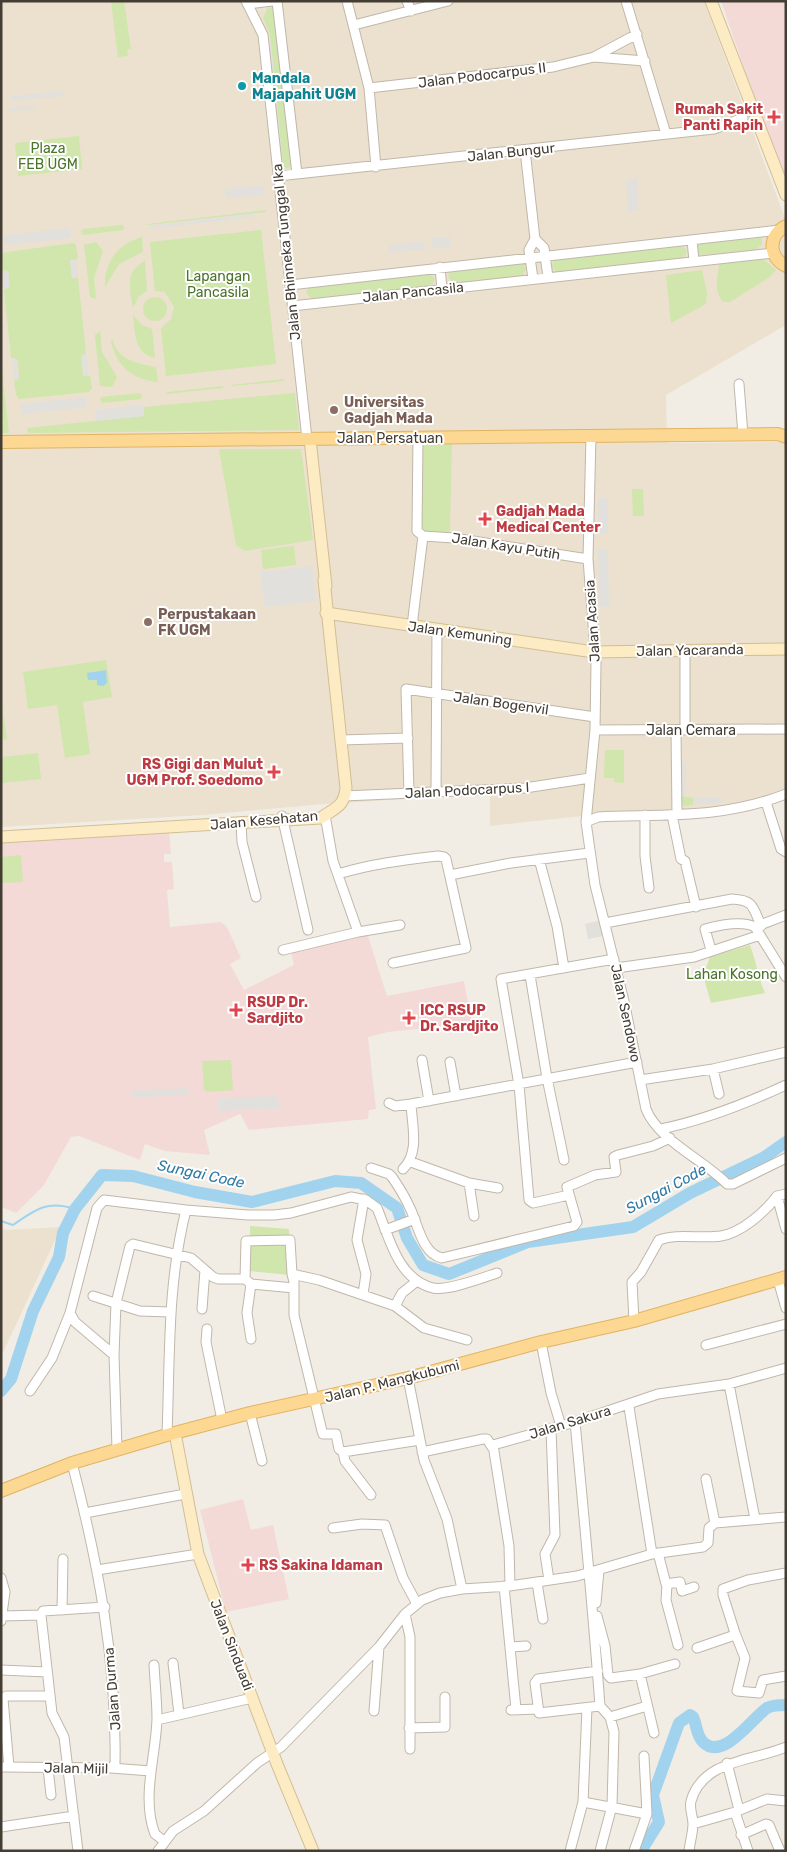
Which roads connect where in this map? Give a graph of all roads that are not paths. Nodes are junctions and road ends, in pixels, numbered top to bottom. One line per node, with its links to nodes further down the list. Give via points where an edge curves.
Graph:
1 (272, 1): 8 (street)
2 (277, 1): 19 (street)
3 (347, 1): 10 (street)
4 (407, 1): 9 (street)
5 (448, 1): 9 (street)
6 (626, 1): 11 (street)
7 (711, 1): 21 (street)
8 (247, 3): 20 (street, Jalan Bhinneka Tunggal Ika, via 263,35)
9 (411, 11): 10 (street)
10 (354, 25): 14 (street)
11 (637, 34): 12 (street, Jalan Podocarpus II); 13 (street)
12 (594, 57): 13 (street, Jalan Podocarpus II); 14 (street, Jalan Podocarpus II, via 553,66)
13 (645, 61): 16 (street)
14 (369, 88): 18 (street)
15 (742, 118): 16 (street, Jalan Bungur, via 714,129)
16 (666, 134): 17 (street, Jalan Bungur)
17 (525, 150): 18 (street, Jalan Bungur); 23 (street)
18 (376, 167): 19 (street, Jalan Bungur)
19 (297, 174): 20 (street, Jalan Bungur)
20 (279, 176): 33 (street, Jalan Bhinneka Tunggal Ika)
21 (786, 195)
22 (782, 228): 24 (street, Jalan Pancasila); 25 (main road, via 773,240)
23 (535, 239): 26 (street, via 544,248); 27 (street, via 529,250)
24 (692, 240): 26 (street, Jalan Pancasila); 28 (street)
25 (773, 253): 28 (street, Jalan Pancasila); 29 (main road)
26 (545, 256): 27 (street, Jalan Pancasila); 31 (street)
27 (530, 257): 30 (street, Jalan Pancasila); 32 (street)
28 (694, 261): 31 (street, Jalan Pancasila)
29 (786, 266)
30 (440, 267): 33 (street, Jalan Pancasila); 34 (street)
31 (548, 277): 32 (street, Jalan Pancasila)
32 (533, 279): 34 (street, Jalan Pancasila)
33 (291, 285): 35 (street, Jalan Bhinneka Tunggal Ika)
34 (442, 289): 35 (street, Jalan Pancasila)
35 (294, 306): 41 (street, Jalan Bhinneka Tunggal Ika)
36 (739, 384): 38 (street)
37 (783, 434): 38 (main road, Jalan Persatuan)
38 (743, 435): 39 (main road, Jalan Persatuan)
39 (591, 436): 40 (main road, Jalan Persatuan); 44 (street, Jalan Acasia)
40 (418, 438): 41 (main road, Jalan Persatuan); 43 (street, via 417,531)
41 (309, 439): 42 (main road, Jalan Persatuan); 45 (street, Jalan Bhinneka Tunggal Ika)
42 (1, 442)
43 (423, 536): 44 (street, Jalan Kayu Putih); 46 (street)
44 (588, 559): 50 (street, Jalan Acasia)
45 (328, 614): 46 (street, Jalan Kemuning); 57 (street, Jalan Bhinneka Tunggal Ika)
46 (412, 626): 47 (street, Jalan Kemuning)
47 (438, 629): 50 (street, Jalan Kemuning); 51 (street)
48 (786, 649): 49 (street, Jalan Yacaranda)
49 (685, 650): 50 (street, Jalan Yacaranda); 55 (street)
50 (594, 652): 52 (street, Jalan Acasia)
51 (437, 693): 52 (street, Jalan Bogenvil); 56 (street, Jalan Bogenvil, via 406,690); 59 (street)
52 (596, 717): 54 (street, Jalan Acasia)
53 (786, 729): 55 (street, Jalan Cemara)
54 (595, 730): 55 (street, Jalan Cemara); 58 (street, Jalan Acasia)
55 (680, 730): 67 (street)
56 (408, 738): 57 (street); 60 (street)
57 (341, 740): 62 (street, Jalan Bhinneka Tunggal Ika)
58 (590, 778): 59 (street, Jalan Podocarpus I, via 525,788); 64 (street, Jalan Acasia)
59 (436, 792): 60 (street, Jalan Podocarpus I)
60 (409, 793): 62 (street, Jalan Podocarpus I)
61 (786, 794): 63 (street)
62 (344, 796): 65 (street, via 336,810)
63 (766, 802): 67 (street, via 728,812); 77 (street, via 781,849)
64 (589, 805): 69 (street); 72 (street, Jalan Acasia)
65 (325, 815): 68 (street, Jalan Kesehatan, via 321,818); 80 (street)
66 (645, 815): 67 (street); 69 (street); 82 (street)
67 (675, 815): 84 (street, via 681,859 685,861)
68 (282, 818): 70 (street, Jalan Kesehatan); 89 (street)
69 (598, 818): 72 (street)
70 (265, 819): 71 (street, Jalan Kesehatan); 73 (street, Jalan Kesehatan)
71 (241, 822): 73 (street, Jalan Kesehatan); 83 (street, via 242,842)
72 (586, 822): 78 (street, Jalan Sendowo)
73 (198, 823): 74 (street, Jalan Kesehatan)
74 (76, 830): 75 (street, Jalan Kesehatan); 76 (street, Jalan Kesehatan)
75 (1, 832)
76 (1, 837)
77 (786, 852)
78 (590, 853): 79 (street); 86 (street, Jalan Sendowo)
79 (539, 859): 81 (street); 95 (street, via 557,926)
80 (338, 874): 81 (street, via 392,861 441,856 446,859); 90 (street)
81 (450, 875): 93 (street, via 466,948)
82 (649, 888)
83 (256, 897)
84 (696, 907): 86 (street); 88 (street, via 745,899 750,903)
85 (786, 915): 88 (street)
86 (605, 923): 94 (street, Jalan Sendowo)
87 (400, 925): 90 (street)
88 (759, 929): 92 (street); 92 (street, via 750,924 705,929); 97 (street)
89 (308, 930)
90 (358, 932): 91 (street)
91 (283, 950)
92 (711, 950): 94 (street, via 694,957)
93 (393, 962)
94 (615, 964): 95 (street); 101 (street, Jalan Sendowo)
95 (564, 968): 96 (street)
96 (530, 975): 103 (street); 105 (street, via 501,979)
97 (786, 976)
98 (786, 1052): 102 (street)
99 (422, 1060): 109 (street)
100 (450, 1062): 108 (street)
101 (637, 1062): 103 (street); 104 (street, Jalan Sendowo)
102 (713, 1068): 104 (street); 107 (street)
103 (547, 1078): 105 (street); 115 (street)
104 (640, 1080): 112 (street, Jalan Sendowo, via 651,1120)
105 (519, 1085): 108 (street); 121 (street, via 529,1200 533,1203)
106 (786, 1085): 112 (street, via 722,1113)
107 (719, 1094)
108 (456, 1096): 109 (street)
109 (429, 1101): 111 (street)
110 (389, 1103): 111 (street, via 395,1106)
111 (411, 1104): 116 (street, via 414,1152)
112 (661, 1129): 113 (street, Jalan Sendowo)
113 (670, 1138): 114 (street, Jalan Sendowo, via 727,1184); 121 (street, via 614,1157 616,1172 595,1175 567,1187)
114 (786, 1158)
115 (564, 1160)
116 (410, 1162): 118 (street); 119 (street)
117 (371, 1168): 126 (street, via 392,1177)
118 (403, 1169)
119 (469, 1183): 120 (street); 125 (street)
120 (498, 1188)
121 (568, 1194): 126 (street, via 577,1222 574,1226 451,1257 439,1258 431,1252)
122 (781, 1195): 127 (street); 145 (street, via 743,1226 727,1234 659,1240 632,1282)
123 (364, 1199): 124 (street, via 339,1199 274,1215); 128 (street, via 377,1208); 137 (street, via 357,1240 366,1274)
124 (186, 1210): 129 (street); 144 (street, via 108,1200 100,1203)
125 (474, 1216)
126 (413, 1220): 128 (street)
127 (786, 1229)
128 (388, 1230): 134 (street, via 401,1264)
129 (176, 1254): 130 (street, via 191,1258); 139 (street, via 131,1245); 143 (street)
130 (205, 1270): 135 (street, via 218,1279); 141 (street)
131 (497, 1273): 134 (street, via 434,1288)
132 (292, 1274): 135 (street, via 290,1240 246,1241); 136 (street); 137 (street)
133 (782, 1279): 142 (street); 145 (main road, Jalan P. Mangkubumi)
134 (417, 1280): 140 (street)
135 (248, 1281): 136 (street); 148 (street, via 247,1312)
136 (294, 1288): 157 (street, via 294,1315)
137 (363, 1294): 140 (street)
138 (93, 1296): 139 (street)
139 (116, 1303): 143 (street, via 140,1311); 152 (street)
140 (395, 1306): 149 (street, via 424,1328)
141 (202, 1308)
142 (786, 1308)
143 (170, 1312): 164 (street)
144 (70, 1313): 152 (street, via 75,1322); 156 (street, via 52,1358)
145 (634, 1321): 150 (main road, Jalan P. Mangkubumi)
146 (786, 1324): 151 (street)
147 (207, 1329): 160 (street, via 206,1342)
148 (251, 1339)
149 (467, 1340)
150 (541, 1342): 154 (main road, Jalan P. Mangkubumi); 162 (street)
151 (706, 1345)
152 (114, 1355): 167 (street)
153 (786, 1368): 155 (street, Jalan Sakura)
154 (408, 1378): 157 (main road, Jalan P. Mangkubumi); 165 (street)
155 (729, 1384): 161 (street, Jalan Sakura, via 658,1394); 178 (street)
156 (30, 1392)
157 (315, 1400): 159 (main road, Jalan P. Mangkubumi); 168 (street, via 323,1434 336,1434 339,1450)
158 (630, 1407): 182 (street)
159 (250, 1413): 160 (main road, Jalan P. Mangkubumi); 170 (street)
160 (222, 1420): 164 (main road, Jalan P. Mangkubumi)
161 (576, 1422): 162 (street, Jalan Sakura); 186 (street)
162 (561, 1426): 163 (street, Jalan Sakura)
163 (551, 1429): 166 (street, Jalan Sakura); 189 (street, via 555,1534 545,1552)
164 (171, 1434): 167 (main road, Jalan P. Mangkubumi); 174 (street, Jalan Sinduadi)
165 (420, 1440): 168 (street); 169 (street)
166 (492, 1447): 169 (street, via 484,1439); 192 (street, via 509,1546)
167 (117, 1449): 171 (main road, Jalan P. Mangkubumi)
168 (343, 1452): 175 (street, via 345,1461)
169 (422, 1452): 194 (street, via 447,1519)
170 (262, 1461)
171 (72, 1463): 173 (main road, Jalan P. Mangkubumi); 176 (street, Jalan Durma)
172 (706, 1479): 179 (street)
173 (1, 1491)
174 (186, 1494): 176 (street); 181 (street, Jalan Sinduadi)
175 (371, 1495)
176 (85, 1513): 184 (street, Jalan Durma)
177 (786, 1517): 178 (street)
178 (755, 1519): 179 (street)
179 (714, 1523): 182 (street, via 709,1528 706,1545)
180 (333, 1528): 195 (street, via 385,1525 403,1578)
181 (198, 1554): 184 (street); 218 (street, Jalan Sinduadi)
182 (655, 1554): 185 (street); 191 (street)
183 (63, 1559): 197 (street)
184 (97, 1570): 196 (street, Jalan Durma)
185 (600, 1570): 186 (street); 214 (street, via 596,1610 608,1675 611,1678)
186 (589, 1573): 189 (street); 212 (street)
187 (786, 1573): 202 (street, via 748,1580 723,1589)
188 (1, 1578): 200 (street, via 5,1592)
189 (549, 1580): 190 (street)
190 (537, 1583): 192 (street); 201 (street)
191 (667, 1585): 193 (street, via 680,1582 682,1591); 203 (street, via 666,1600)
192 (507, 1586): 194 (street); 206 (street)
193 (694, 1587)
194 (462, 1589): 195 (street, via 432,1595)
195 (417, 1604): 198 (street)
196 (105, 1607): 197 (street); 237 (street, Jalan Durma, via 116,1724 115,1764)
197 (62, 1610): 199 (street, via 43,1611)
198 (405, 1614): 205 (street); 227 (street, via 410,1637)
199 (41, 1615): 200 (street); 213 (street)
200 (2, 1618)
201 (543, 1618)
202 (735, 1633): 207 (street); 215 (street, via 745,1658 736,1688 738,1692 759,1693 764,1680)
203 (678, 1645)
204 (526, 1646): 206 (street)
205 (379, 1647): 223 (street); 231 (street)
206 (510, 1647): 222 (street, via 513,1710)
207 (697, 1648)
208 (173, 1662): 224 (street)
209 (675, 1664): 214 (street)
210 (154, 1666): 226 (street)
211 (1, 1670): 213 (street)
212 (598, 1671): 219 (street); 222 (street, via 538,1679 535,1683)
213 (47, 1672): 216 (street)
214 (640, 1674): 220 (street)
215 (786, 1676)
216 (50, 1696): 234 (street, via 6,1696 3,1699); 236 (street, via 52,1713 64,1737)
217 (446, 1697): 227 (street, via 444,1727)
218 (252, 1698): 224 (street); 231 (street, Jalan Sinduadi)
219 (600, 1706): 221 (street); 225 (street)
220 (647, 1706): 225 (street); 228 (street)
221 (587, 1708): 222 (street, via 541,1714); 241 (street)
222 (538, 1709)
223 (374, 1710)
224 (179, 1714): 226 (street)
225 (610, 1717): 242 (street, via 614,1732)
226 (157, 1720): 238 (street)
227 (409, 1728): 229 (street)
228 (654, 1733)
229 (410, 1749)
230 (785, 1749): 233 (street)
231 (273, 1754): 249 (street, via 257,1763 204,1811 173,1831); 252 (street, Jalan Sinduadi)
232 (644, 1756): 244 (street)
233 (727, 1763): 243 (street); 246 (street, via 704,1781 695,1793 690,1810)
234 (5, 1767): 235 (street, Jalan Mijil)
235 (48, 1768): 236 (street, Jalan Mijil); 239 (street)
236 (68, 1768): 237 (street, Jalan Mijil); 245 (street)
237 (111, 1768): 238 (street, Jalan Mijil)
238 (151, 1771): 249 (street, via 152,1823 155,1834)
239 (51, 1794)
240 (786, 1801): 243 (street, via 767,1799)
241 (583, 1802): 242 (street); 253 (street)
242 (612, 1806): 244 (street); 254 (street)
243 (737, 1811): 246 (street); 248 (street)
244 (647, 1814): 255 (street)
245 (74, 1816): 247 (street); 250 (street)
246 (693, 1824): 256 (street)
247 (1, 1827)
248 (741, 1835): 257 (street); 258 (street, via 769,1825)
249 (164, 1841): 251 (street)
250 (78, 1851)
251 (158, 1851)
252 (313, 1851)
253 (570, 1851)
254 (600, 1851)
255 (634, 1851)
256 (689, 1851)
257 (748, 1851)
258 (780, 1851)

